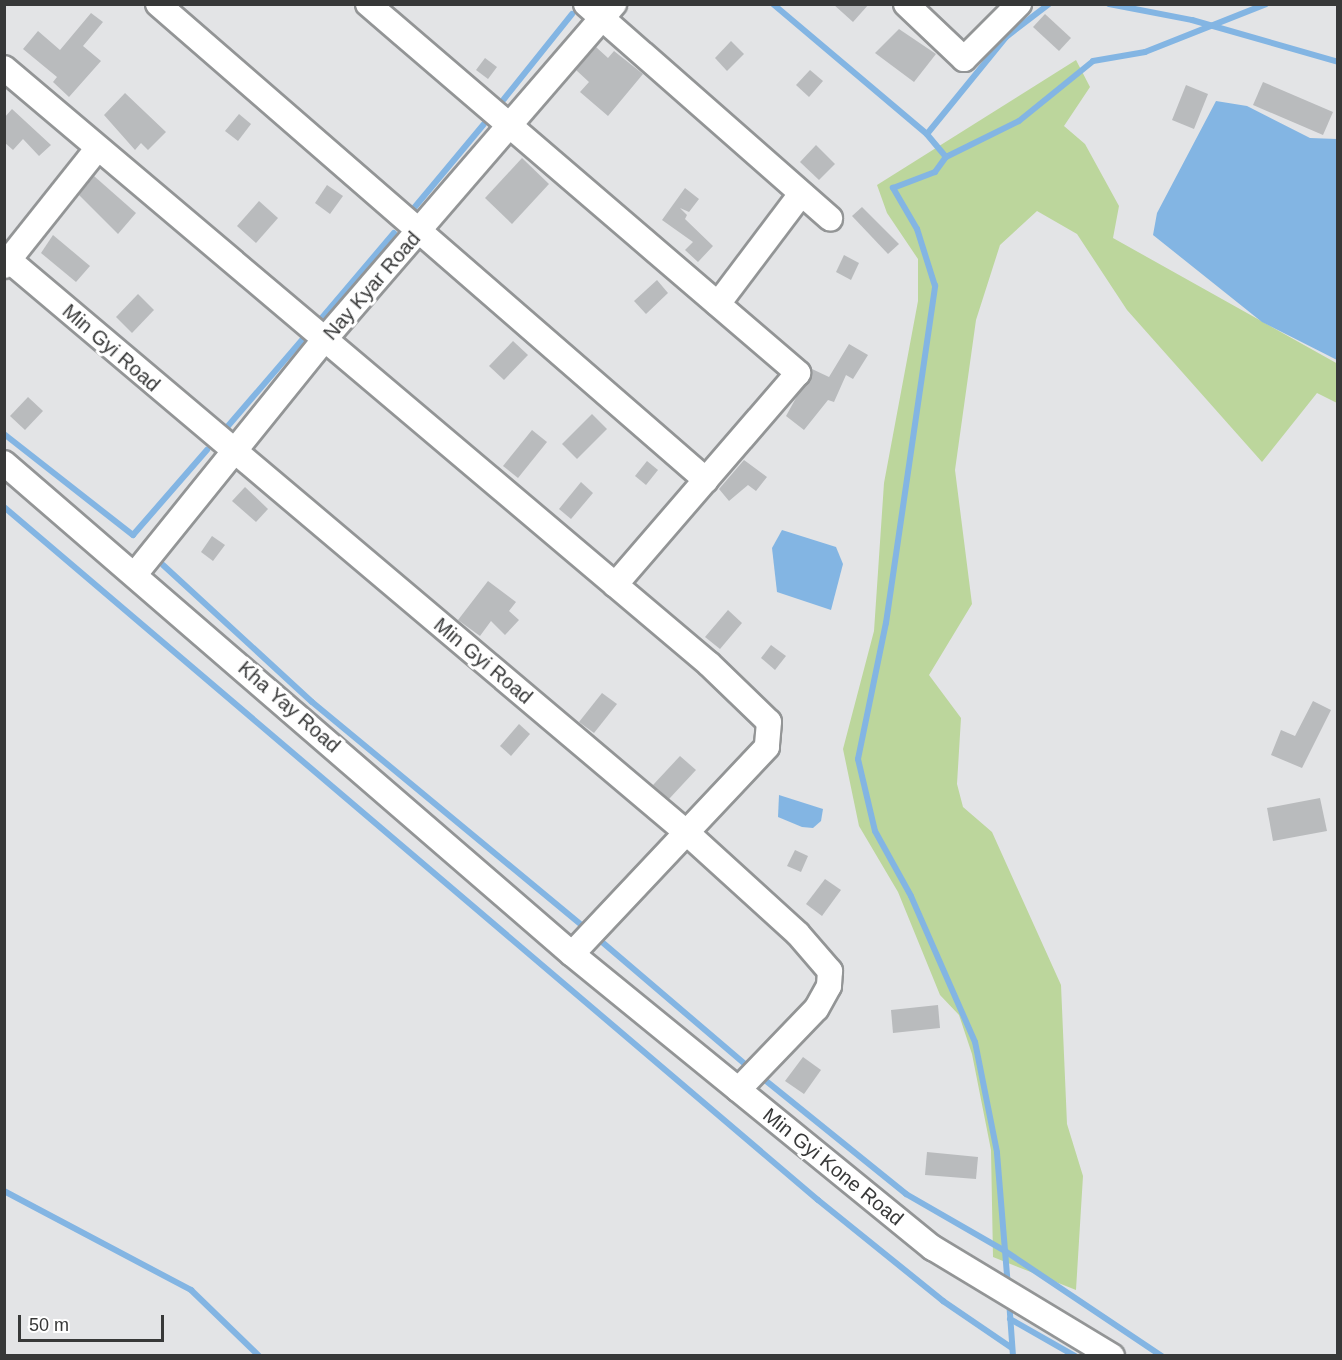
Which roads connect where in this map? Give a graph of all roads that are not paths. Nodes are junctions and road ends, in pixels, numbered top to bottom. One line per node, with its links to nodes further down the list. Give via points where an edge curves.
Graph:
1 (158, 4): 11 (street)
2 (368, 4): 7 (street)
3 (906, 4): 4 (street, via 964,59)
4 (1019, 4)
5 (601, 9): 7 (street, Nay Kyar Road); 9 (street)
6 (4, 68): 8 (street)
7 (513, 127): 11 (street, Nay Kyar Road); 13 (street)
8 (97, 149): 12 (street); 14 (street)
9 (801, 194): 10 (street); 13 (street)
10 (830, 218)
11 (418, 232): 14 (street, Nay Kyar Road); 17 (street)
12 (7, 263): 15 (street, Min Gyi Road)
13 (718, 304): 17 (street, via 798,373)
14 (324, 340): 15 (street, Nay Kyar Road); 19 (street)
15 (234, 453): 18 (street, Nay Kyar Road); 20 (street, Min Gyi Road)
16 (4, 463): 18 (street, Kha Yay Road)
17 (706, 480): 19 (street)
18 (136, 573): 21 (street, Kha Yay Road)
19 (615, 585): 20 (street, via 770,722 767,747)
20 (686, 831): 21 (street); 22 (street, Min Gyi Road, via 798,933 830,971 830,986 816,1010)
21 (572, 954): 22 (street, Min Gyi Kone Road)
22 (738, 1090): 23 (street, Min Gyi Kone Road, via 933,1248)
23 (1112, 1356)

